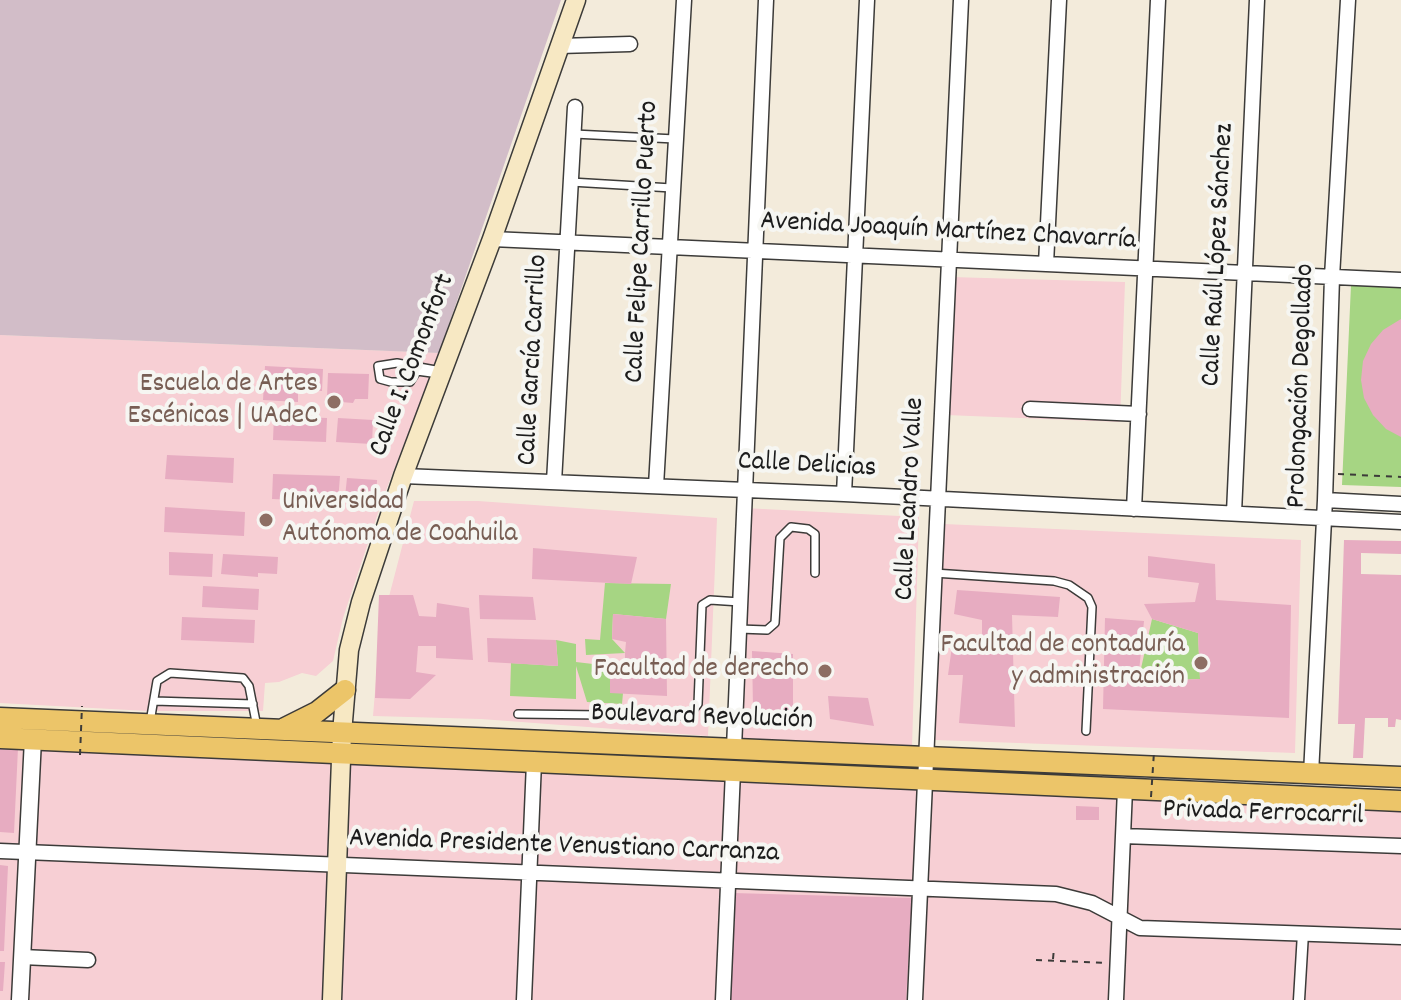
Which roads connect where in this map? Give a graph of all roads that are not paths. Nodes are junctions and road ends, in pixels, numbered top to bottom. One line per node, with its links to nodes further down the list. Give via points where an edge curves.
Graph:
1 (576, 0): 11 (main road, Calle I. Comonfort)
2 (684, 0): 14 (street, Calle Felipe Carrillo Puerto)
3 (766, 0): 20 (street)
4 (867, 0): 21 (street)
5 (961, 0): 22 (street, Calle Leandro Valle)
6 (1059, 0): 23 (street)
7 (1158, 0): 24 (street)
8 (1257, 0): 25 (street, Calle Raúl López Sánchez)
9 (1348, 0): 26 (street, Prolongación Degollado)
10 (630, 44): 11 (street)
11 (559, 46): 17 (main road, Calle I. Comonfort)
12 (575, 107): 13 (street, Calle García Carrillo)
13 (573, 134): 14 (lane); 15 (street, Calle García Carrillo)
14 (675, 139): 16 (street, Calle Felipe Carrillo Puerto)
15 (570, 182): 16 (lane); 18 (street, Calle García Carrillo)
16 (672, 188): 19 (street, Calle Felipe Carrillo Puerto)
17 (492, 239): 18 (street, Avenida Joaquín Martínez Chavarría); 28 (main road, Calle I. Comonfort)
18 (567, 242): 19 (street, Avenida Joaquín Martínez Chavarría); 32 (street, Calle García Carrillo)
19 (669, 247): 20 (street, Avenida Joaquín Martínez Chavarría); 33 (street, Calle Felipe Carrillo Puerto)
20 (755, 250): 21 (street, Avenida Joaquín Martínez Chavarría); 34 (street)
21 (855, 255): 22 (street, Avenida Joaquín Martínez Chavarría); 35 (street)
22 (949, 259): 23 (street, Avenida Joaquín Martínez Chavarría); 36 (street, Calle Leandro Valle)
23 (1046, 264): 24 (street, Avenida Joaquín Martínez Chavarría)
24 (1146, 268): 25 (street, Avenida Joaquín Martínez Chavarría); 30 (street)
25 (1246, 273): 26 (street, Avenida Joaquín Martínez Chavarría); 40 (street, Calle Raúl López Sánchez)
26 (1332, 277): 27 (street, Avenida Joaquín Martínez Chavarría); 37 (street, Prolongación Degollado)
27 (1401, 280)
28 (442, 373): 28 (lane, via 397,363 378,366 380,379 391,382 410,382 417,371); 31 (main road, Calle I. Comonfort)
29 (1030, 409): 30 (street)
30 (1139, 414): 39 (street)
31 (403, 476): 32 (street, Calle Delicias); 47 (main road, Calle I. Comonfort, via 361,602)
32 (554, 482): 33 (street, Calle Delicias)
33 (656, 486): 34 (street, Calle Delicias)
34 (745, 490): 35 (street, Calle Delicias); 45 (street)
35 (844, 494): 36 (street, Calle Delicias)
36 (938, 500): 39 (street, Calle Delicias); 44 (street, Calle Leandro Valle)
37 (1325, 500): 38 (street); 41 (street, Prolongación Degollado)
38 (1401, 504)
39 (1134, 509): 40 (street, Calle Delicias)
40 (1234, 513): 41 (street, Calle Delicias)
41 (1325, 518): 42 (street, Calle Delicias); 63 (street, Prolongación Degollado)
42 (1401, 522)
43 (815, 573): 46 (lane, via 815,534 791,527 780,538 775,623 767,630)
44 (934, 573): 55 (lane, via 1054,581 1088,598 1092,607); 60 (street, Calle Leandro Valle)
45 (740, 602): 46 (street); 50 (lane, via 710,600 702,605 698,704 688,716)
46 (739, 629): 59 (street)
47 (345, 690): 54 (main road); 58 (main road, Calle I. Comonfort)
48 (154, 701): 49 (lane); 49 (lane, via 157,681 170,673 243,678); 52 (lane)
49 (253, 704): 53 (lane)
50 (518, 714)
51 (0, 718): 52 (main road, Boulevard Revolución)
52 (150, 724): 53 (main road, Boulevard Revolución)
53 (257, 729): 54 (main road, Boulevard Revolución)
54 (281, 730): 58 (main road, Boulevard Revolución)
55 (1086, 731)
56 (0, 738): 57 (main road)
57 (33, 739): 58 (main road); 71 (street)
58 (342, 743): 59 (main road, Boulevard Revolución); 61 (main road); 72 (main road, Calle I. Comonfort)
59 (734, 748): 60 (main road, Boulevard Revolución)
60 (926, 756): 63 (main road, Boulevard Revolución); 65 (street, Calle Leandro Valle)
61 (534, 762): 62 (main road); 73 (street)
62 (733, 771): 65 (main road); 74 (street)
63 (1311, 774): 64 (main road, Boulevard Revolución)
64 (1401, 777)
65 (925, 779): 66 (main road); 75 (street, Calle Leandro Valle)
66 (1125, 789): 67 (main road); 68 (street)
67 (1401, 801)
68 (1123, 836): 69 (street, Privada Ferrocarril); 76 (street)
69 (1401, 846)
70 (0, 851): 71 (street, Avenida Presidente Venustiano Carranza)
71 (27, 852): 72 (street, Avenida Presidente Venustiano Carranza); 79 (street)
72 (337, 864): 73 (street, Avenida Presidente Venustiano Carranza); 82 (main road, Calle I. Comonfort)
73 (529, 872): 74 (street, Avenida Presidente Venustiano Carranza); 83 (street)
74 (729, 881): 75 (street, Avenida Presidente Venustiano Carranza); 84 (street)
75 (919, 888): 76 (street, Avenida Presidente Venustiano Carranza, via 1056,894 1092,903); 85 (street, Calle Leandro Valle)
76 (1120, 918): 77 (street, Avenida Presidente Venustiano Carranza, via 1140,928); 86 (street)
77 (1303, 933): 78 (street, Avenida Presidente Venustiano Carranza); 87 (street)
78 (1401, 937)
79 (22, 957): 80 (street); 81 (street)
80 (88, 960)
81 (20, 1000)
82 (332, 1000)
83 (524, 1000)
84 (723, 1000)
85 (915, 1000)
86 (1116, 1000)
87 (1299, 1000)

